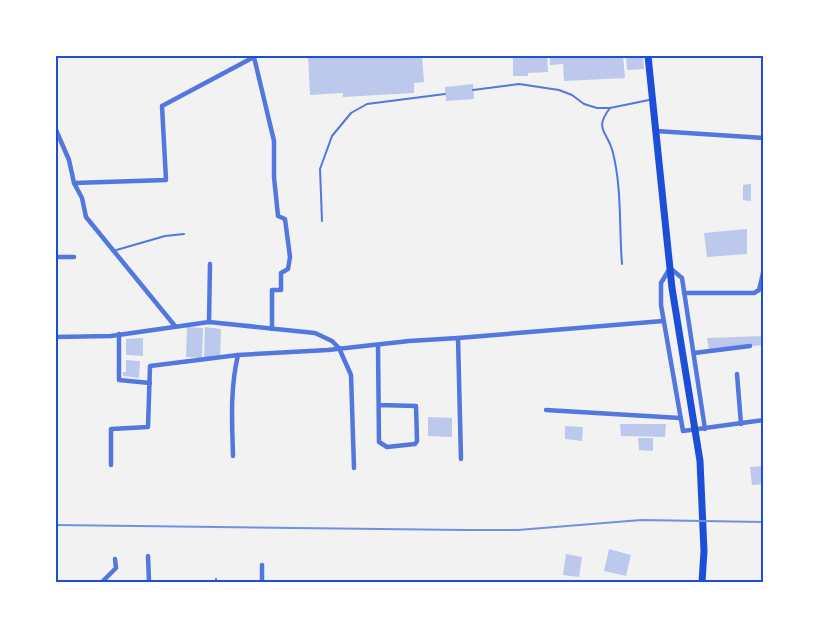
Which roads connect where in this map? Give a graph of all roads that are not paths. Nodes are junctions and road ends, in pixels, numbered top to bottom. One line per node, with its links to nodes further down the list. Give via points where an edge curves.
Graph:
1 (255, 56): 10 (street, via 162,106 166,180); 24 (street, via 274,141 278,216 285,219 290,257 288,268 281,273 282,290 272,290)
2 (648, 56): 5 (main road)
3 (473, 90): 6 (lane, via 519,84 559,90 584,104)
4 (446, 94): 11 (lane, via 367,104 351,113 332,136 320,169)
5 (652, 99): 6 (lane); 8 (main road)
6 (610, 108): 17 (lane, via 601,124 614,155)
7 (56, 130): 10 (street)
8 (656, 131): 9 (street); 18 (main road)
9 (764, 138)
10 (74, 183): 13 (street, via 86,217)
11 (322, 221)
12 (184, 234): 13 (lane)
13 (113, 251): 23 (street)
14 (56, 257): 15 (street)
15 (74, 257)
16 (210, 264): 22 (street)
17 (622, 264)
18 (670, 268): 20 (street, via 682,278); 21 (street, via 661,283); 51 (main road, via 699,461)
19 (764, 269): 20 (street, via 759,290 754,293)
20 (684, 293): 31 (street)
21 (663, 321): 27 (street); 37 (street)
22 (209, 322): 23 (street); 24 (street)
23 (175, 326): 25 (street)
24 (272, 328): 30 (street, via 315,333)
25 (119, 334): 26 (street); 34 (street, via 119,380)
26 (56, 337)
27 (458, 338): 28 (street); 42 (street)
28 (378, 345): 30 (street); 35 (street)
29 (750, 346): 31 (street)
30 (339, 348): 32 (street); 44 (street, via 351,375)
31 (694, 353): 40 (street)
32 (238, 355): 34 (street, via 150,366); 41 (street, via 232,377)
33 (737, 374): 39 (street)
34 (150, 383): 43 (street, via 148,427 111,429)
35 (379, 405): 35 (street, via 382,446 415,444 416,406)
36 (546, 410): 37 (street)
37 (680, 418): 40 (street, via 683,431)
38 (764, 420): 39 (street)
39 (741, 424): 40 (street)
40 (705, 429)
41 (233, 456)
42 (461, 459)
43 (111, 465)
44 (354, 468)
45 (148, 556): 49 (street)
46 (115, 559): 48 (street, via 116,568)
47 (262, 566): 50 (street)
48 (102, 582)
49 (149, 582)
50 (262, 582)
51 (702, 582)

